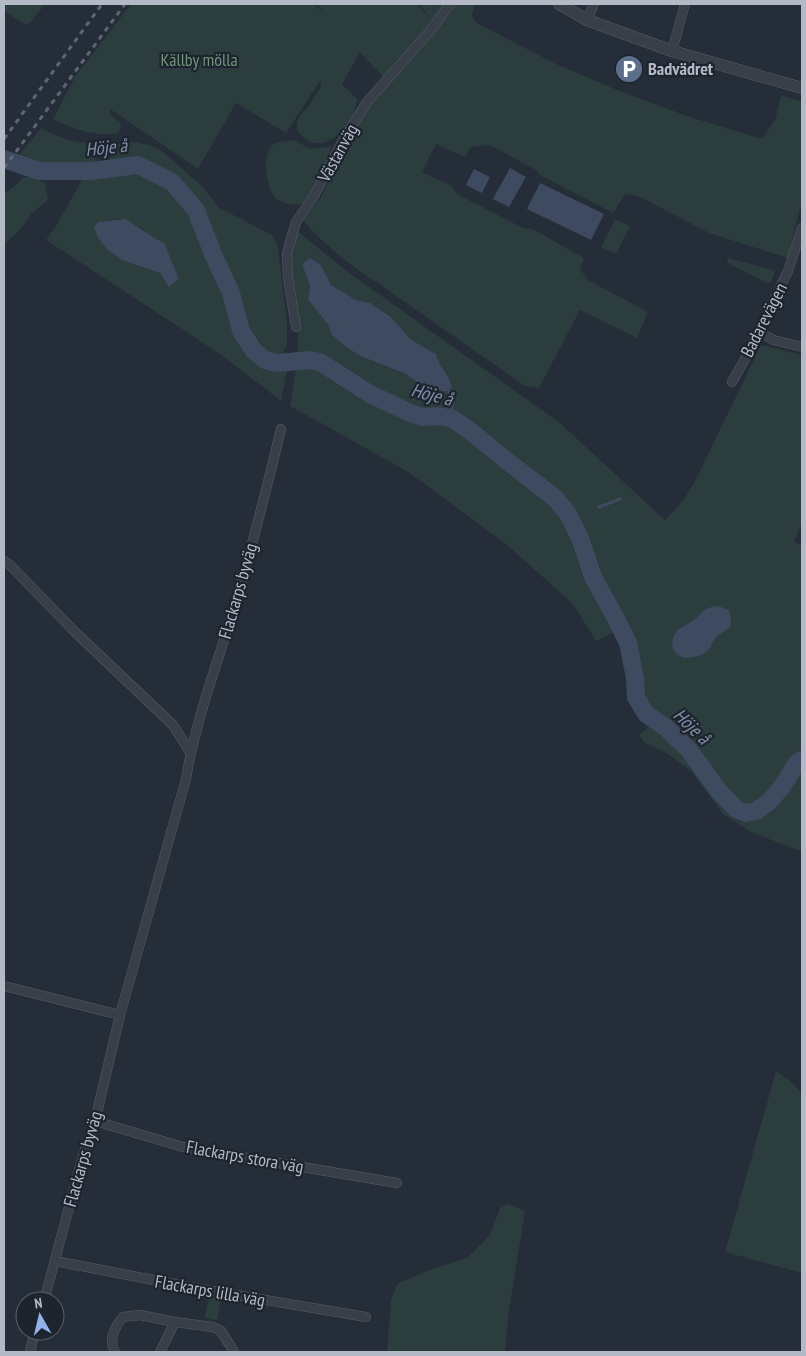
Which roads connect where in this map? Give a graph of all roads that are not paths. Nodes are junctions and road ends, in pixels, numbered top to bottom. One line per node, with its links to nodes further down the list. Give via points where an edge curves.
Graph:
1 (450, 4): 9 (street, Västanväg, via 367,102 296,222 287,252)
2 (559, 4): 5 (street)
3 (594, 4): 5 (street)
4 (685, 4): 6 (street)
5 (587, 20): 6 (street)
6 (672, 51): 7 (street)
7 (802, 88)
8 (802, 228): 10 (street, Badarevägen, via 788,271)
9 (296, 326)
10 (758, 332): 11 (street); 12 (street, Badarevägen)
11 (802, 347)
12 (732, 382)
13 (281, 429): 15 (street, Flackarps byväg, via 233,612)
14 (4, 560): 15 (street, via 173,726)
15 (190, 752): 17 (street, Flackarps byväg, via 186,779)
16 (4, 986): 17 (street)
17 (120, 1015): 18 (street, Flackarps byväg)
18 (95, 1121): 19 (street, Flackarps stora väg, via 183,1147); 20 (street, Flackarps byväg)
19 (397, 1183)
20 (54, 1262): 21 (street, Flackarps byväg); 22 (street, Flackarps lilla väg)
21 (47, 1291)
22 (366, 1318)
23 (175, 1322): 24 (street, via 140,1315 123,1317 116,1324 112,1336); 25 (street); 26 (street, via 221,1331)
24 (115, 1352)
25 (160, 1352)
26 (234, 1352)

